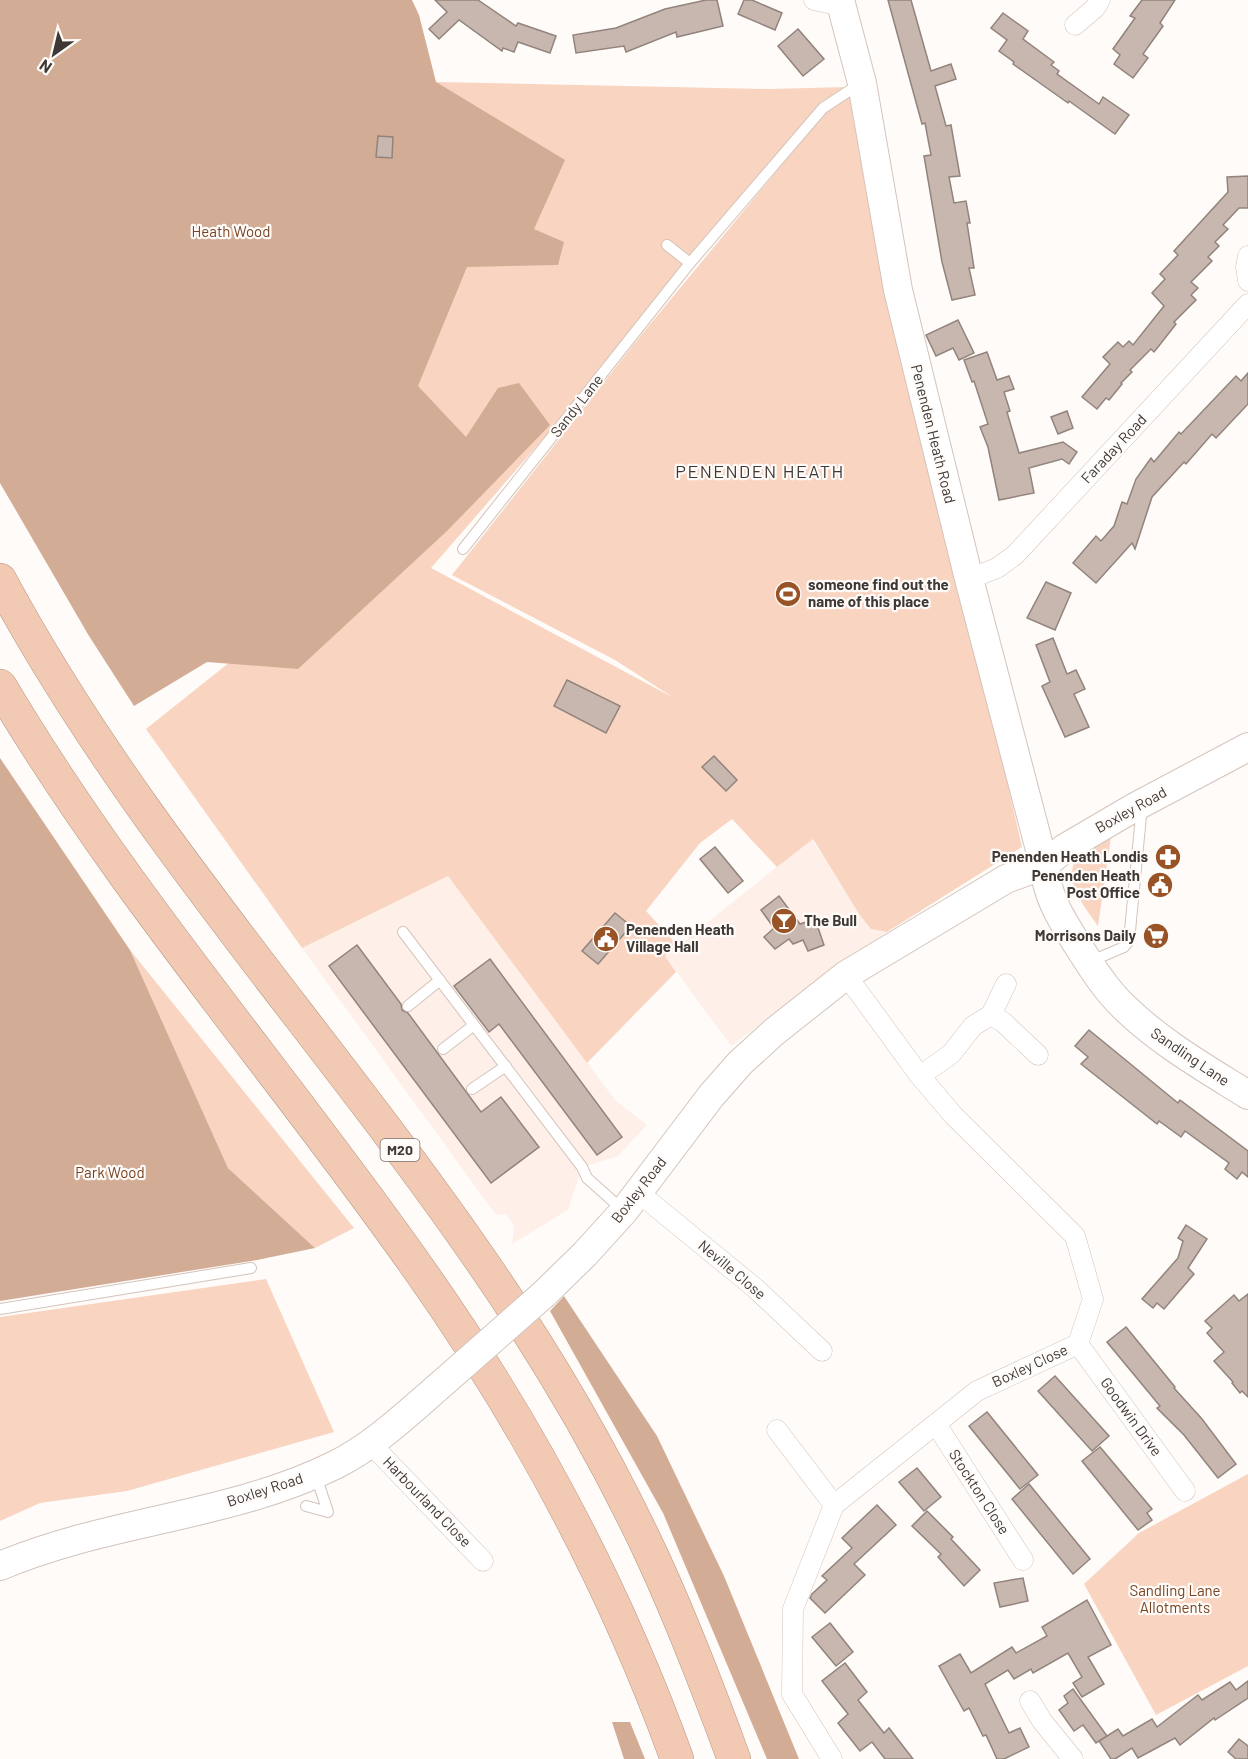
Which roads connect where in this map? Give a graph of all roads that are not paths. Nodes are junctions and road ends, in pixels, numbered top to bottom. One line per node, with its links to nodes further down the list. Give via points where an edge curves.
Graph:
1 (814, 0): 3 (street)
2 (1100, 0): 4 (street)
3 (841, 3): 5 (street, Penenden Heath Road)
4 (1075, 25)
5 (862, 83): 8 (lane, Sandy Lane, via 824,108); 12 (street, Penenden Heath Road, via 898,290)
6 (667, 245): 8 (lane)
7 (1248, 256): 9 (street)
8 (690, 263): 11 (lane, Sandy Lane)
9 (1248, 281)
10 (1248, 304): 12 (street, Faraday Road, via 1016,555)
11 (463, 549)
12 (969, 579): 17 (street, Penenden Heath Road)
13 (0, 580): 49 (highway, M20, via 66,695 129,789 473,1248 536,1345 571,1402 652,1557)
14 (0, 686): 48 (highway, via 88,823 366,1195 486,1368 587,1549 643,1672)
15 (1248, 747): 16 (street, Boxley Road)
16 (1135, 807): 17 (street, Boxley Road, via 1065,848); 19 (lane, via 1141,816 1128,941 1124,948)
17 (1044, 865): 19 (street, Sandling Lane, via 1052,902); 20 (street, Boxley Road, via 1006,879)
18 (403, 932): 21 (lane)
19 (1089, 962): 31 (street, Sandling Lane, via 1124,1007 1167,1044)
20 (846, 975): 29 (street, Boxley Close); 32 (street, Boxley Road, via 740,1063)
21 (440, 980): 23 (lane); 25 (lane)
22 (1006, 984): 24 (street)
23 (408, 1006)
24 (991, 1015): 27 (street); 29 (street, via 974,1026 951,1054)
25 (474, 1025): 26 (lane); 28 (lane)
26 (443, 1049)
27 (1038, 1055)
28 (506, 1066): 30 (lane); 32 (lane, via 587,1178)
29 (920, 1076): 35 (street, Boxley Close, via 953,1115 1075,1236 1093,1299)
30 (472, 1089)
31 (1248, 1095)
32 (632, 1202): 36 (street, Neville Close, via 755,1288); 39 (street, Boxley Road, bridge, via 544,1294)
33 (251, 1268): 34 (lane)
34 (0, 1309)
35 (1078, 1344): 37 (street, Boxley Close, via 977,1391); 41 (street, Goodwin Drive)
36 (822, 1351)
37 (936, 1424): 42 (street, Boxley Close); 44 (street, Stockton Close)
38 (777, 1430): 42 (street)
39 (370, 1443): 40 (street, Boxley Road); 45 (street, Harbourland Close)
40 (315, 1473): 43 (lane, via 328,1512); 46 (street, Boxley Road, via 265,1492 88,1537)
41 (1185, 1491)
42 (834, 1505): 50 (street, via 793,1609 792,1694)
43 (306, 1506)
44 (1023, 1560)
45 (483, 1561)
46 (0, 1566)
47 (1030, 1701): 51 (street)
48 (677, 1759)
49 (734, 1759)
50 (832, 1759)
51 (1073, 1759)

